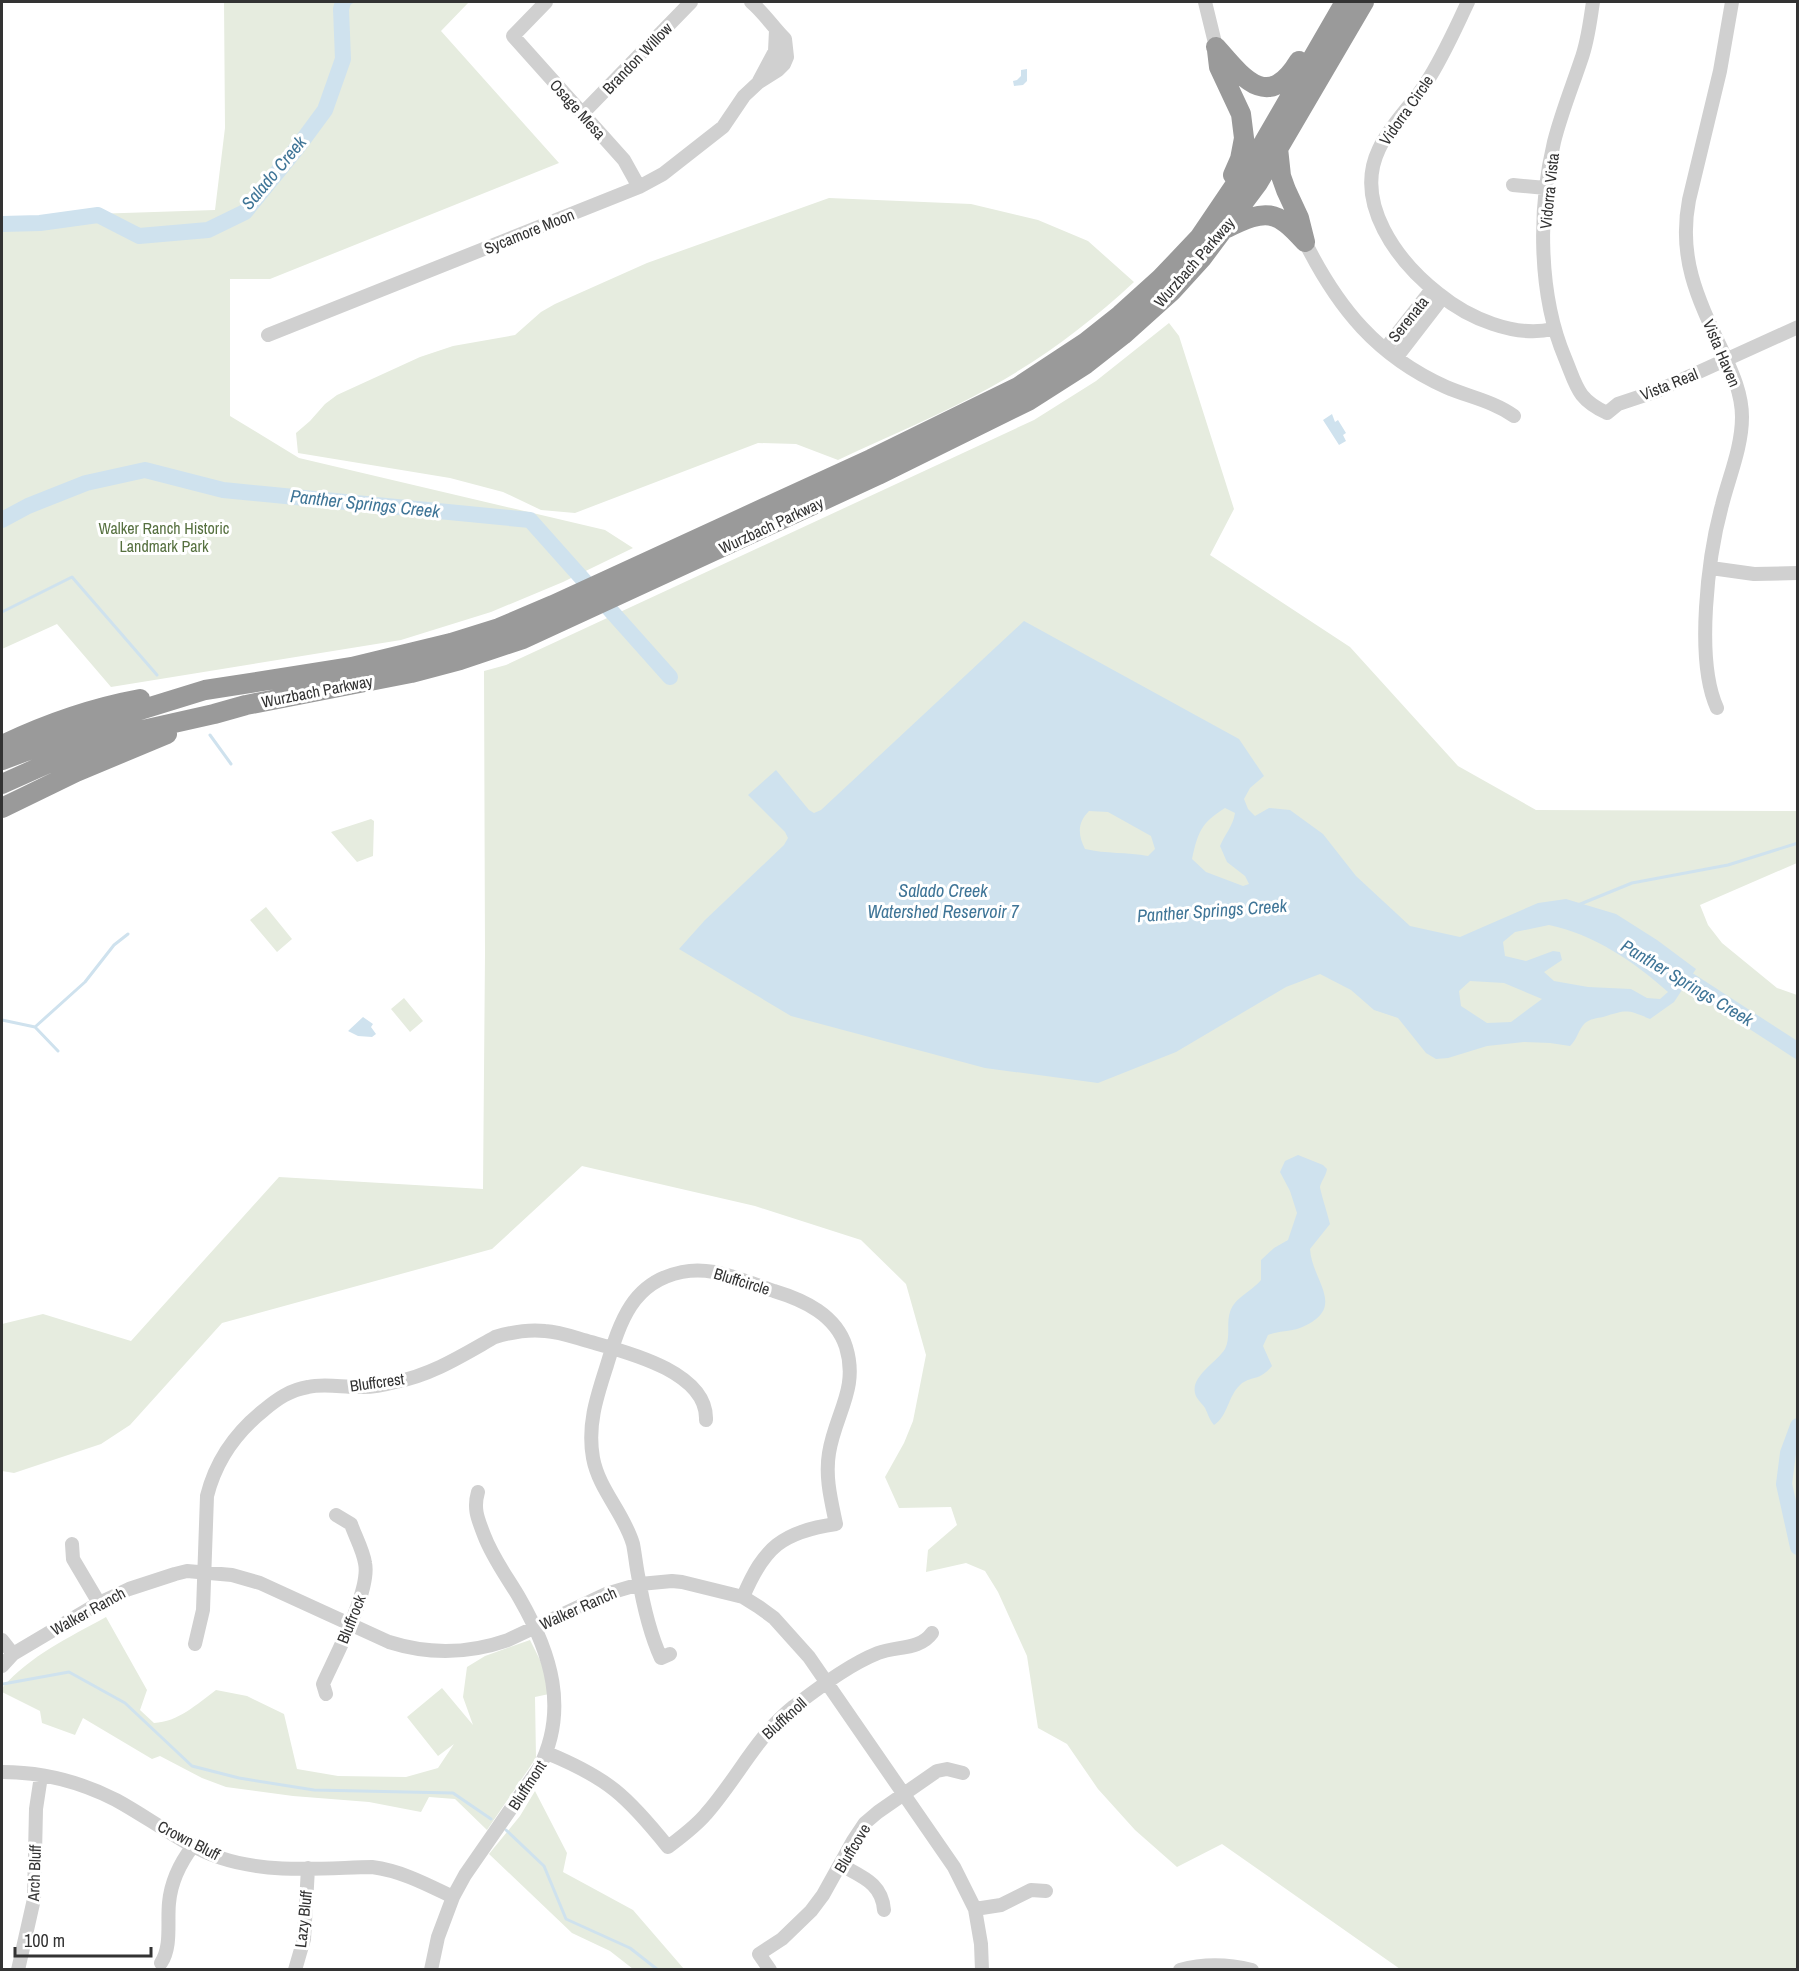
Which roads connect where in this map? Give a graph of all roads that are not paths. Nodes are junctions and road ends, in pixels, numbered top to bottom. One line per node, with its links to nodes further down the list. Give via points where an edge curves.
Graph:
1 (546, 2): 12 (street, Osage Mesa, via 513,36)
2 (691, 2): 12 (street, Brandon Willow)
3 (751, 2): 15 (street, Sycamore Moon, via 776,30 775,51 759,82 723,127 663,174)
4 (1205, 2): 11 (street)
5 (1336, 2): 11 (highway, via 1293,71 1278,85 1263,88 1252,84)
6 (1345, 2): 17 (highway, Wurzbach Parkway)
7 (1364, 2): 13 (highway, Wurzbach Parkway)
8 (1468, 2): 19 (street, Vidorra Circle, via 1427,82 1384,138 1371,177 1380,221 1404,260)
9 (1593, 2): 16 (street, Vidorra Vista, via 1582,57 1554,141)
10 (1732, 2): 27 (street, Vista Haven, via 1685,234 1694,289)
11 (1216, 47): 17 (highway, via 1219,67 1241,114 1244,138)
12 (582, 114): 15 (street, Osage Mesa, via 624,160)
13 (1278, 148): 17 (highway, Wurzbach Parkway, via 1258,183); 18 (highway, via 1281,176)
14 (1514, 185): 16 (street)
15 (639, 187): 24 (street, Sycamore Moon)
16 (1546, 188): 23 (street, Vidorra Vista, via 1546,281)
17 (1221, 221): 18 (highway, via 1263,214 1276,217 1290,225); 20 (highway, Wurzbach Parkway, via 1199,238)
18 (1305, 242): 25 (street, via 1334,295)
19 (1438, 293): 21 (street, Serenata); 23 (street, Vidorra Circle, via 1491,322 1530,331)
20 (1152, 298): 32 (highway, Wurzbach Parkway, via 1018,387 871,459 499,628 396,657); 34 (highway, Wurzbach Parkway, via 1123,335 1028,401 878,476 568,620 460,660)
21 (1415, 322): 25 (street, Serenata); 26 (street, Serenata)
22 (1797, 327): 27 (street, Vista Real)
23 (1553, 329): 28 (street, Vidorra Vista, via 1575,381)
24 (268, 335)
25 (1384, 349): 26 (street)
26 (1396, 358): 29 (street, via 1446,387 1496,404)
27 (1727, 360): 28 (street, Vista Real, via 1617,404); 30 (street, Vista Haven, via 1739,392 1742,426)
28 (1607, 413)
29 (1514, 416)
30 (1711, 567): 31 (street, via 1754,574); 33 (street, Vista Haven, via 1707,660)
31 (1797, 573)
32 (205, 690): 35 (highway, via 100,706); 36 (highway, Wurzbach Parkway, via 114,718)
33 (1717, 708)
34 (214, 714): 37 (highway, Wurzbach Parkway, via 80,749); 38 (highway)
35 (2, 744)
36 (2, 760)
37 (2, 784)
38 (2, 808)
39 (612, 1348): 40 (street, Bluffcrest, via 682,1378 702,1400); 44 (street, Bluffcrest, via 546,1331 515,1331 495,1337 439,1369 398,1382 363,1387 310,1386 279,1397 236,1436 211,1479); 45 (street, Bluffcircle, via 593,1409 591,1447 601,1483 630,1537); 46 (street, Bluffcircle, via 626,1313 641,1292 666,1277 691,1271 718,1273 796,1298 821,1312 846,1346 850,1386 827,1466 836,1524 796,1533 773,1547 753,1574)
40 (706, 1420)
41 (478, 1492): 49 (street, Bluffmont, via 474,1504 487,1542)
42 (336, 1515): 48 (street, Bluffrock, via 351,1524 365,1563 366,1581)
43 (72, 1544): 47 (street, via 74,1559)
44 (205, 1572): 47 (street, Walker Ranch, via 175,1574); 48 (street, Walker Ranch, via 260,1583); 52 (street, Bluffcrest, via 203,1610)
45 (640, 1584): 46 (street, Walker Ranch, via 682,1582); 49 (street, Walker Ranch, via 606,1594); 54 (street, Bluffcircle, via 654,1643 661,1658)
46 (743, 1597): 56 (street, Walker Ranch, via 774,1618)
47 (99, 1603): 53 (street, Walker Ranch)
48 (350, 1623): 49 (street, Walker Ranch, via 389,1642 440,1652 491,1646); 57 (street, Bluffrock, via 323,1684)
49 (534, 1627): 58 (street, Bluffmont, via 555,1694 555,1721)
50 (932, 1633): 56 (street, Bluffknoll, via 919,1644 867,1658)
51 (2, 1640): 53 (street)
52 (195, 1644)
53 (13, 1654): 55 (street, Walker Ranch)
54 (670, 1654)
55 (2, 1666)
56 (827, 1683): 58 (street, Bluffknoll, via 774,1724 706,1814 668,1847 640,1812 611,1785); 62 (street, Walker Ranch)
57 (326, 1694)
58 (547, 1753): 67 (street, Bluffmont)
59 (2, 1772): 61 (street, Crown Bluff)
60 (963, 1773): 62 (street, Bluffcove, via 937,1771)
61 (41, 1776): 63 (street, Crown Bluff, via 84,1785); 71 (street, Arch Bluff, via 36,1809 34,1899)
62 (904, 1794): 64 (street, Bluffcove, via 865,1823); 69 (street, Walker Ranch, via 954,1867)
63 (193, 1846): 65 (street, Crown Bluff, via 236,1862); 70 (street, via 180,1864 171,1891 167,1953)
64 (841, 1865): 68 (street, via 876,1887); 74 (street, Bluffcove, via 811,1911 782,1939 759,1954)
65 (308, 1868): 67 (street, Crown Bluff, via 386,1869); 72 (street, Lazy Bluff, via 304,1939)
66 (1046, 1891): 69 (street, via 1031,1890 1000,1905)
67 (453, 1897): 73 (street, Bluffmont)
68 (884, 1910)
69 (975, 1910): 75 (street, Walker Ranch)
70 (161, 1963)
71 (18, 1970)
72 (295, 1970)
73 (431, 1970)
74 (770, 1970)
75 (982, 1970)
76 (1180, 1970): 77 (street, via 1220,1964)
77 (1252, 1970)

